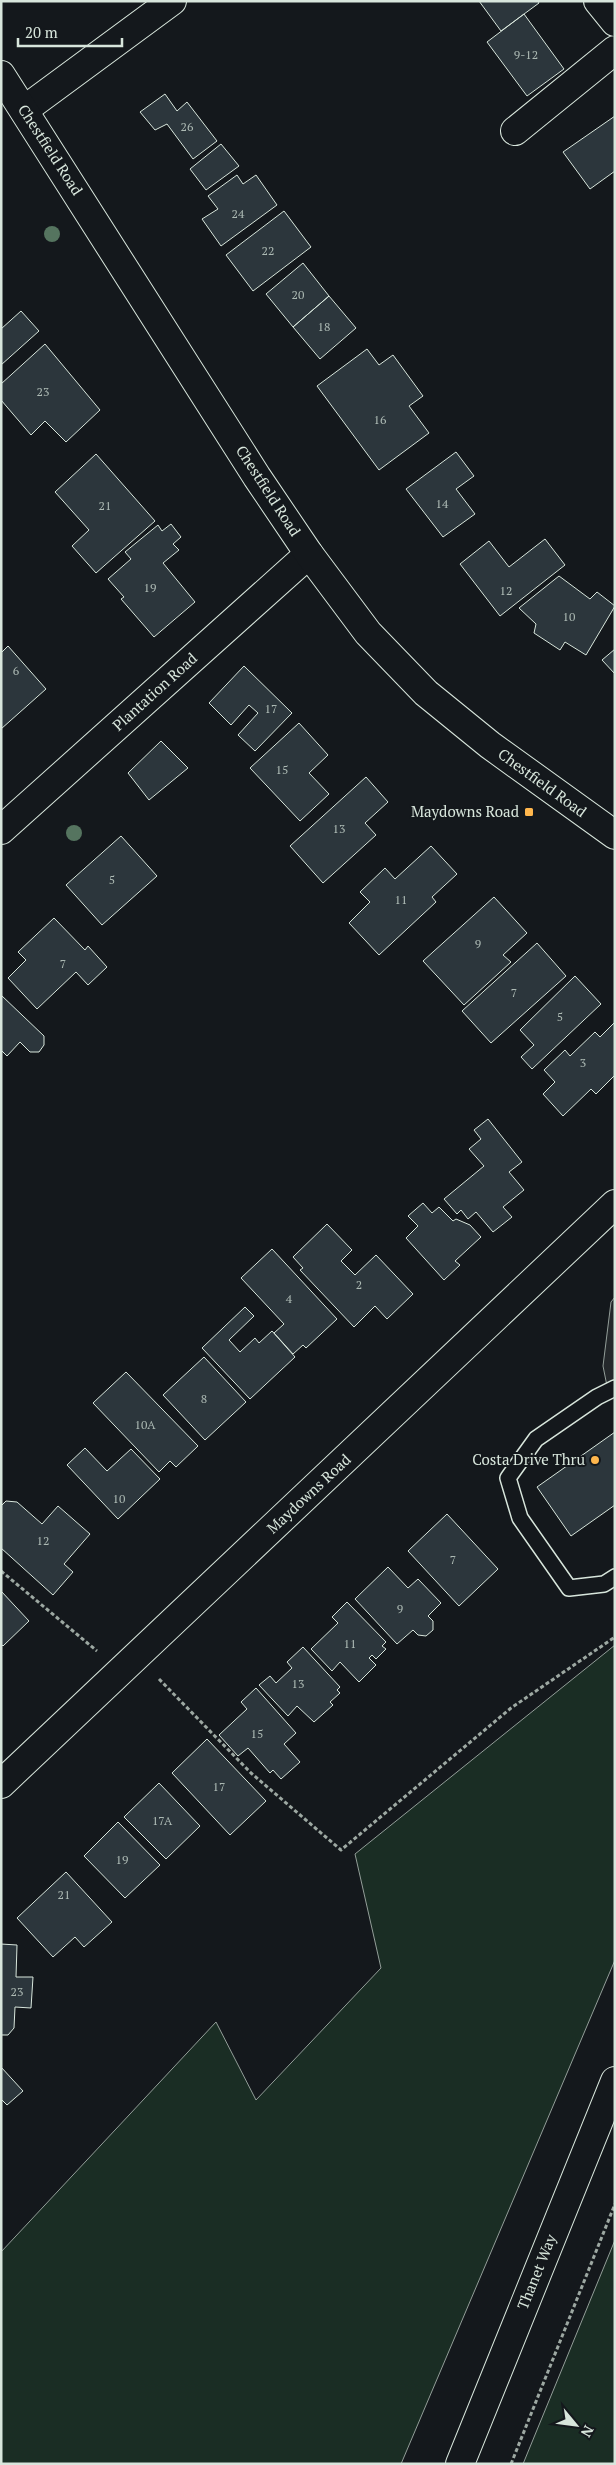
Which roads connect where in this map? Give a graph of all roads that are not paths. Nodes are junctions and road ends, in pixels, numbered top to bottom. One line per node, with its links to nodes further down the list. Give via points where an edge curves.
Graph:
1 (172, 1): 6 (street)
2 (598, 1): 3 (street)
3 (615, 22)
4 (615, 50): 7 (street)
5 (1, 75): 6 (street, Chestfield Road)
6 (24, 110): 8 (street, Chestfield Road)
7 (515, 131)
8 (310, 554): 9 (street, Plantation Road); 10 (street, Chestfield Road, via 368,633 426,694)
9 (1, 830)
10 (615, 836)
11 (615, 1204): 14 (street, Maydowns Road)
12 (615, 1388): 13 (lane, via 536,1439 508,1478 520,1518 569,1588 604,1584)
13 (615, 1577)
14 (1, 1784)
15 (615, 2081): 16 (street, Thanet Way)
16 (460, 2464)

